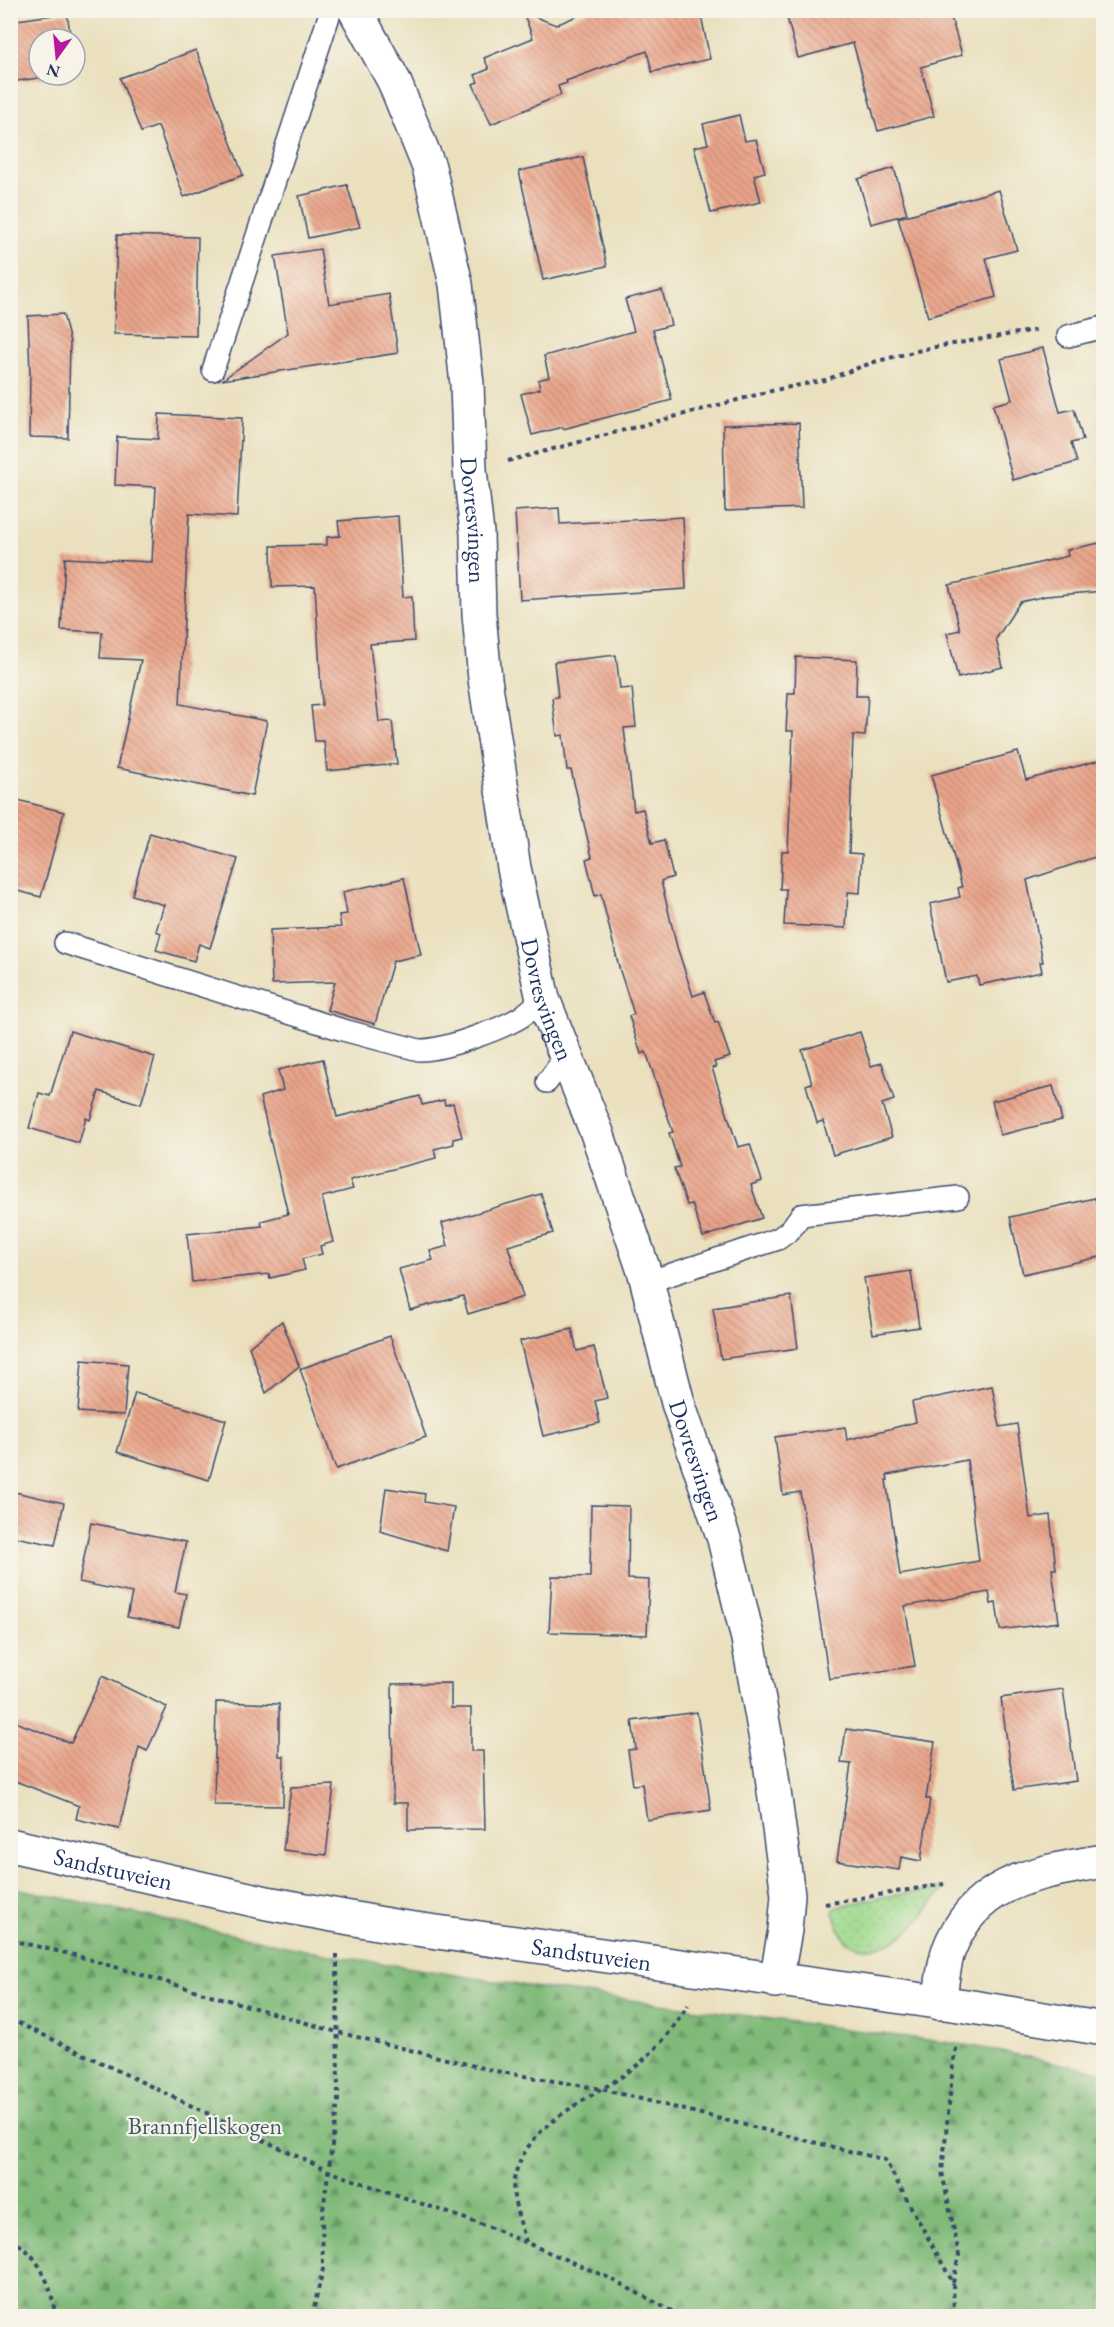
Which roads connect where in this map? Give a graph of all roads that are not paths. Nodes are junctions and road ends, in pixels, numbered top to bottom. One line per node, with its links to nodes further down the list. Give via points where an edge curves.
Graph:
1 (331, 10): 5 (lane)
2 (355, 10): 7 (street, Dovresvingen, via 394,81 434,184 456,284 467,384 484,679 514,868)
3 (1104, 327): 4 (lane)
4 (1068, 336)
5 (213, 370)
6 (65, 943): 7 (lane, via 419,1050 432,1050 497,1028 521,1017)
7 (543, 999): 8 (street, Dovresvingen)
8 (566, 1056): 9 (lane); 11 (street, Dovresvingen)
9 (547, 1082)
10 (958, 1197): 11 (lane, via 801,1215 778,1239)
11 (648, 1282): 14 (street, Dovresvingen, via 678,1403 724,1539 750,1650 788,1895)
12 (10, 1845): 14 (street, Sandstuveien, via 338,1916)
13 (1104, 1862): 15 (street, via 1016,1880 984,1899 957,1935 945,1962)
14 (776, 1981): 15 (street, Sandstuveien)
15 (952, 2004): 16 (street, Sandstuveien)
16 (1104, 2030)

